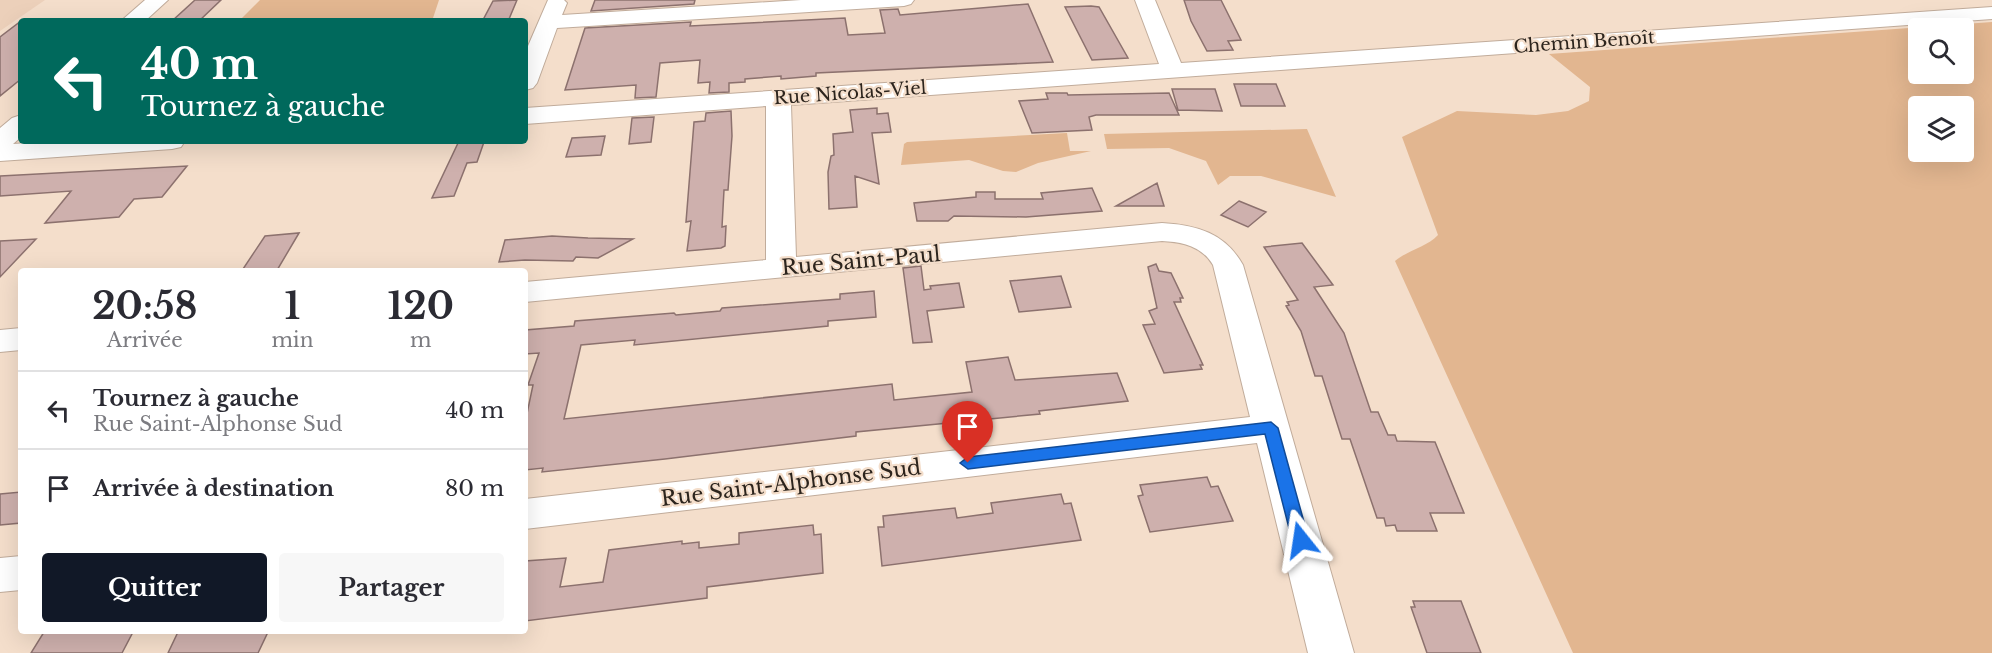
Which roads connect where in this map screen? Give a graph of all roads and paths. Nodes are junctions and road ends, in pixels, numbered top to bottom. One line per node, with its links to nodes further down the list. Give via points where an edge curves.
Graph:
1 (158, 0): 8 (street)
2 (558, 0): 9 (street)
3 (904, 0): 6 (street)
4 (1145, 0): 11 (street)
5 (1821, 4): 10 (street)
6 (739, 5): 9 (street)
7 (1992, 13): 10 (street, Chemin Benoît)
8 (136, 18)
9 (548, 22): 12 (street)
10 (1852, 23): 11 (street, Chemin Benoît)
11 (1175, 71): 13 (street, Rue Nicolas-Viel)
12 (528, 74)
13 (778, 98): 14 (street, Rue Nicolas-Viel); 19 (street)
14 (528, 116)
15 (18, 126): 16 (street)
16 (0, 142)
17 (129, 144): 18 (street)
18 (0, 153)
19 (781, 268): 20 (street, Rue Saint-Paul); 23 (street, Rue Saint-Paul, via 1162,232 1197,238 1214,247 1228,265)
20 (528, 292)
21 (18, 339): 22 (street)
22 (0, 340)
23 (1271, 428): 24 (street, Rue Saint-Alphonse Sud); 27 (street)
24 (528, 514)
25 (18, 573): 26 (street)
26 (0, 575)
27 (1331, 653)

